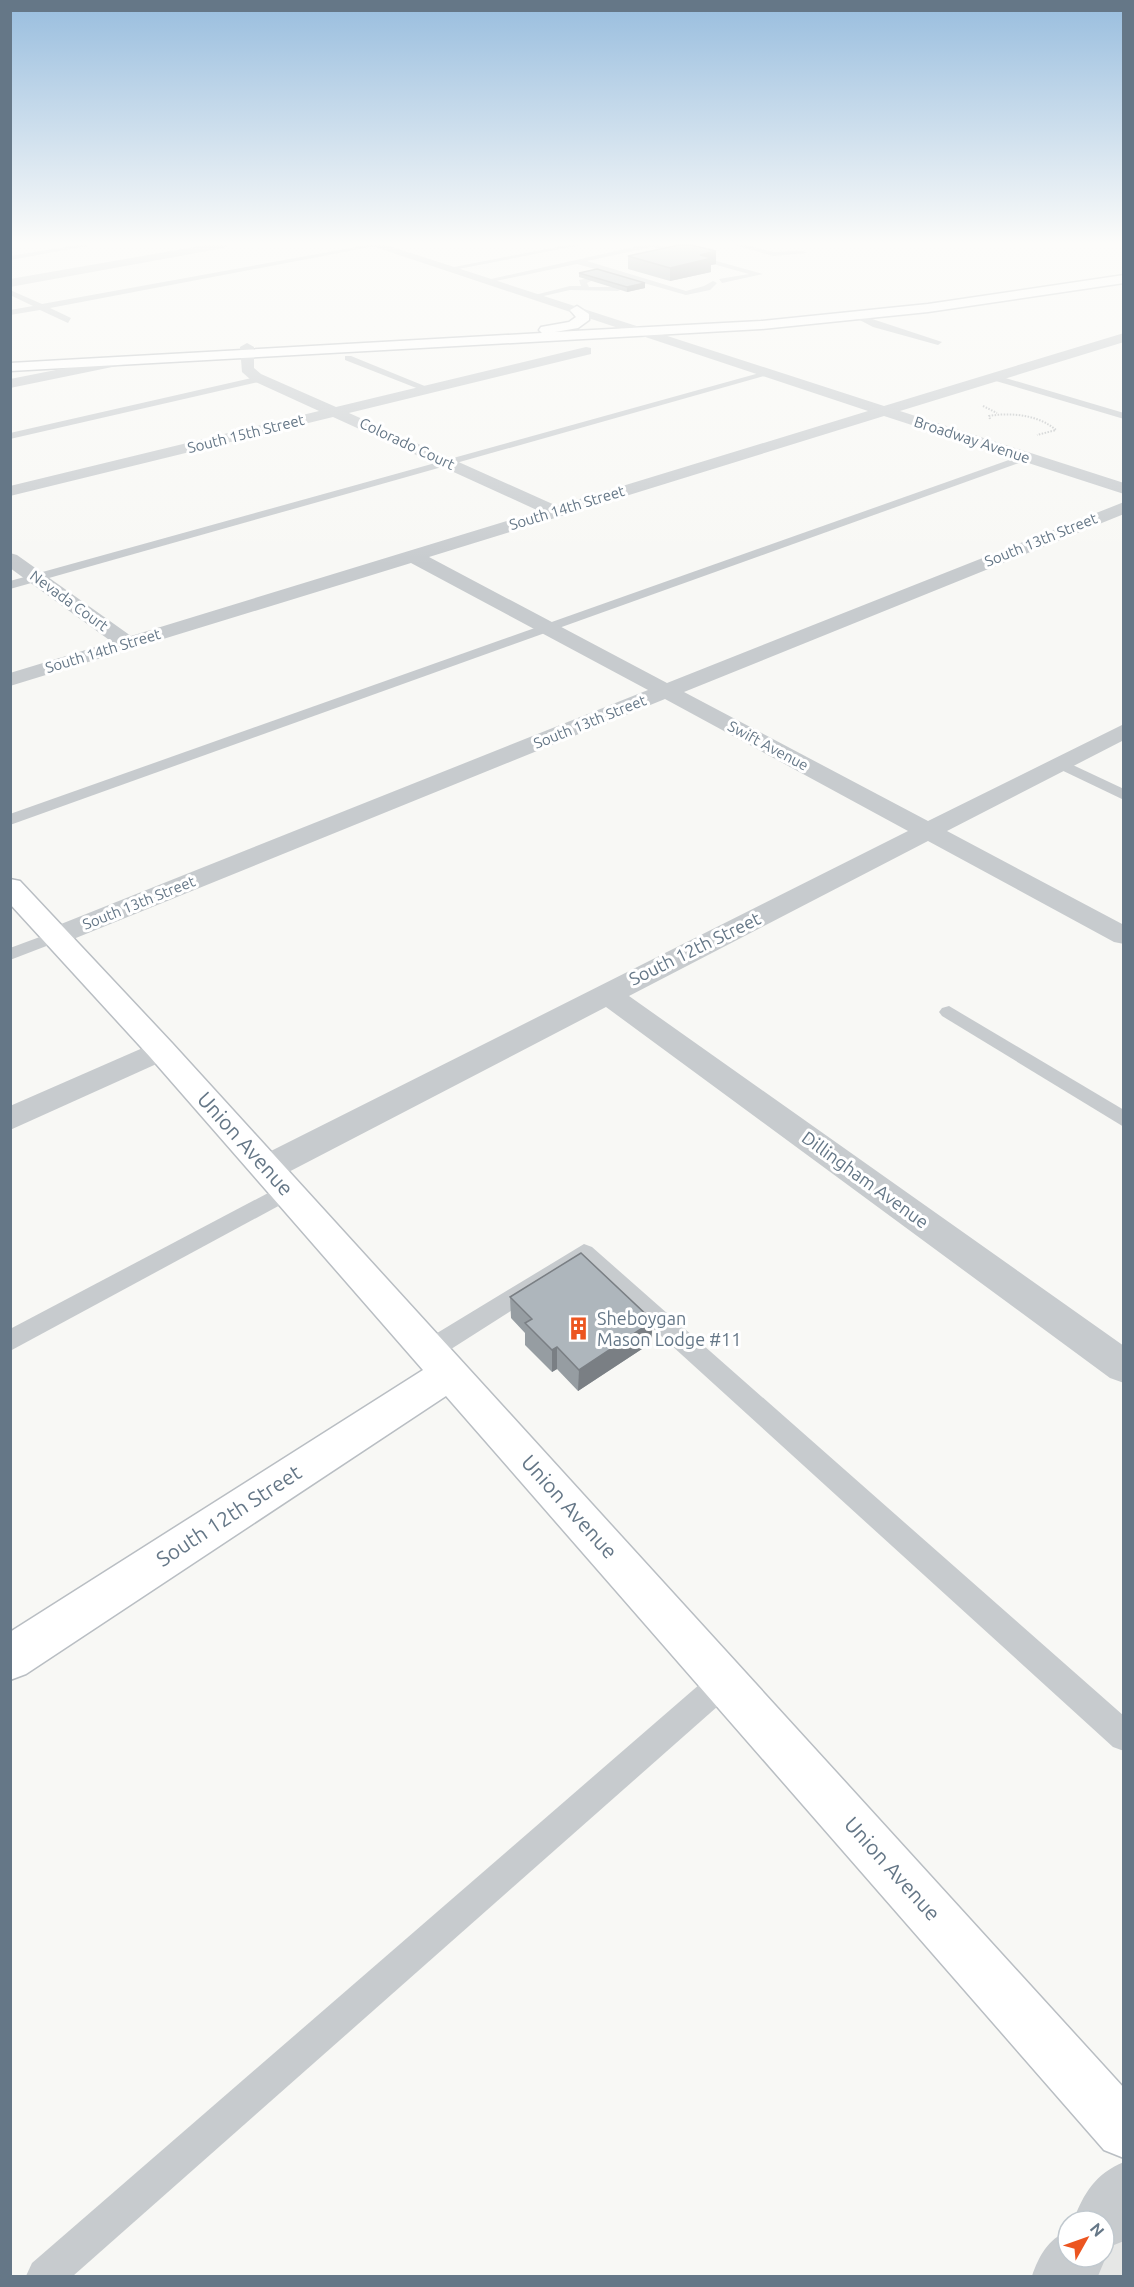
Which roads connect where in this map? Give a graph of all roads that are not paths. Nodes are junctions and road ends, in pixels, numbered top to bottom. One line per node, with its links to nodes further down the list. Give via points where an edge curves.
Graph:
1 (247, 351): 14 (street, via 248,371)
2 (222, 352): 8 (main road)
3 (238, 352): 10 (main road)
4 (583, 352): 16 (street, South 15th Street)
5 (706, 352): 7 (street, Broadway Avenue)
6 (1075, 352): 13 (street, South 14th Street)
7 (710, 353): 12 (street, Broadway Avenue)
8 (10, 358)
9 (348, 358): 16 (lane)
10 (117, 362): 11 (main road); 15 (street)
11 (10, 367): 15 (street, via 23,374)
12 (770, 373): 17 (street, Broadway Avenue); 22 (lane)
13 (992, 377): 17 (street, South 14th Street); 19 (lane)
14 (260, 379): 18 (street, Colorado Court); 20 (lane)
15 (10, 383)
16 (427, 389): 18 (street, South 15th Street)
17 (884, 411): 21 (street, Broadway Avenue); 26 (street, South 14th Street)
18 (335, 412): 22 (street, Colorado Court); 24 (street, South 15th Street)
19 (1124, 416)
20 (10, 436)
21 (1026, 457): 23 (street, Broadway Avenue); 31 (lane)
22 (449, 463): 26 (street, Colorado Court); 29 (lane)
23 (1124, 489)
24 (10, 491)
25 (1124, 507): 34 (street, South 13th Street)
26 (556, 512): 27 (street, South 14th Street)
27 (413, 556): 31 (street, Swift Avenue); 32 (street, South 14th Street)
28 (10, 560): 29 (street, Nevada Court)
29 (37, 578): 30 (lane); 32 (street, Nevada Court)
30 (10, 585)
31 (546, 628): 34 (street, Swift Avenue); 38 (lane)
32 (128, 644): 33 (street, South 14th Street)
33 (10, 680)
34 (665, 692): 39 (street, Swift Avenue); 41 (street, South 13th Street)
35 (1124, 730): 36 (street, South 12th Street)
36 (1060, 764): 37 (lane); 39 (street, South 12th Street)
37 (1124, 795)
38 (10, 820)
39 (928, 832): 42 (street, Swift Avenue); 44 (street, South 12th Street)
40 (10, 887): 41 (main road, Union Avenue)
41 (56, 936): 43 (lane); 46 (main road, Union Avenue)
42 (1124, 936)
43 (10, 955)
44 (606, 993): 49 (street, South 12th Street); 52 (street, Dillingham Avenue)
45 (949, 1012): 48 (lane)
46 (161, 1050): 47 (street); 49 (main road, Union Avenue)
47 (10, 1119)
48 (1124, 1120)
49 (277, 1180): 50 (lane); 51 (main road, Union Avenue)
50 (10, 1341)
51 (438, 1363): 53 (main road, South 12th Street); 54 (main road, Union Avenue); 55 (lane, via 584,1253)
52 (1124, 1367)
53 (10, 1658)
54 (725, 1680): 56 (main road, Union Avenue); 59 (lane)
55 (1124, 1736)
56 (1124, 2130)
57 (1124, 2191): 58 (street)
58 (1111, 2209)
59 (45, 2277)

